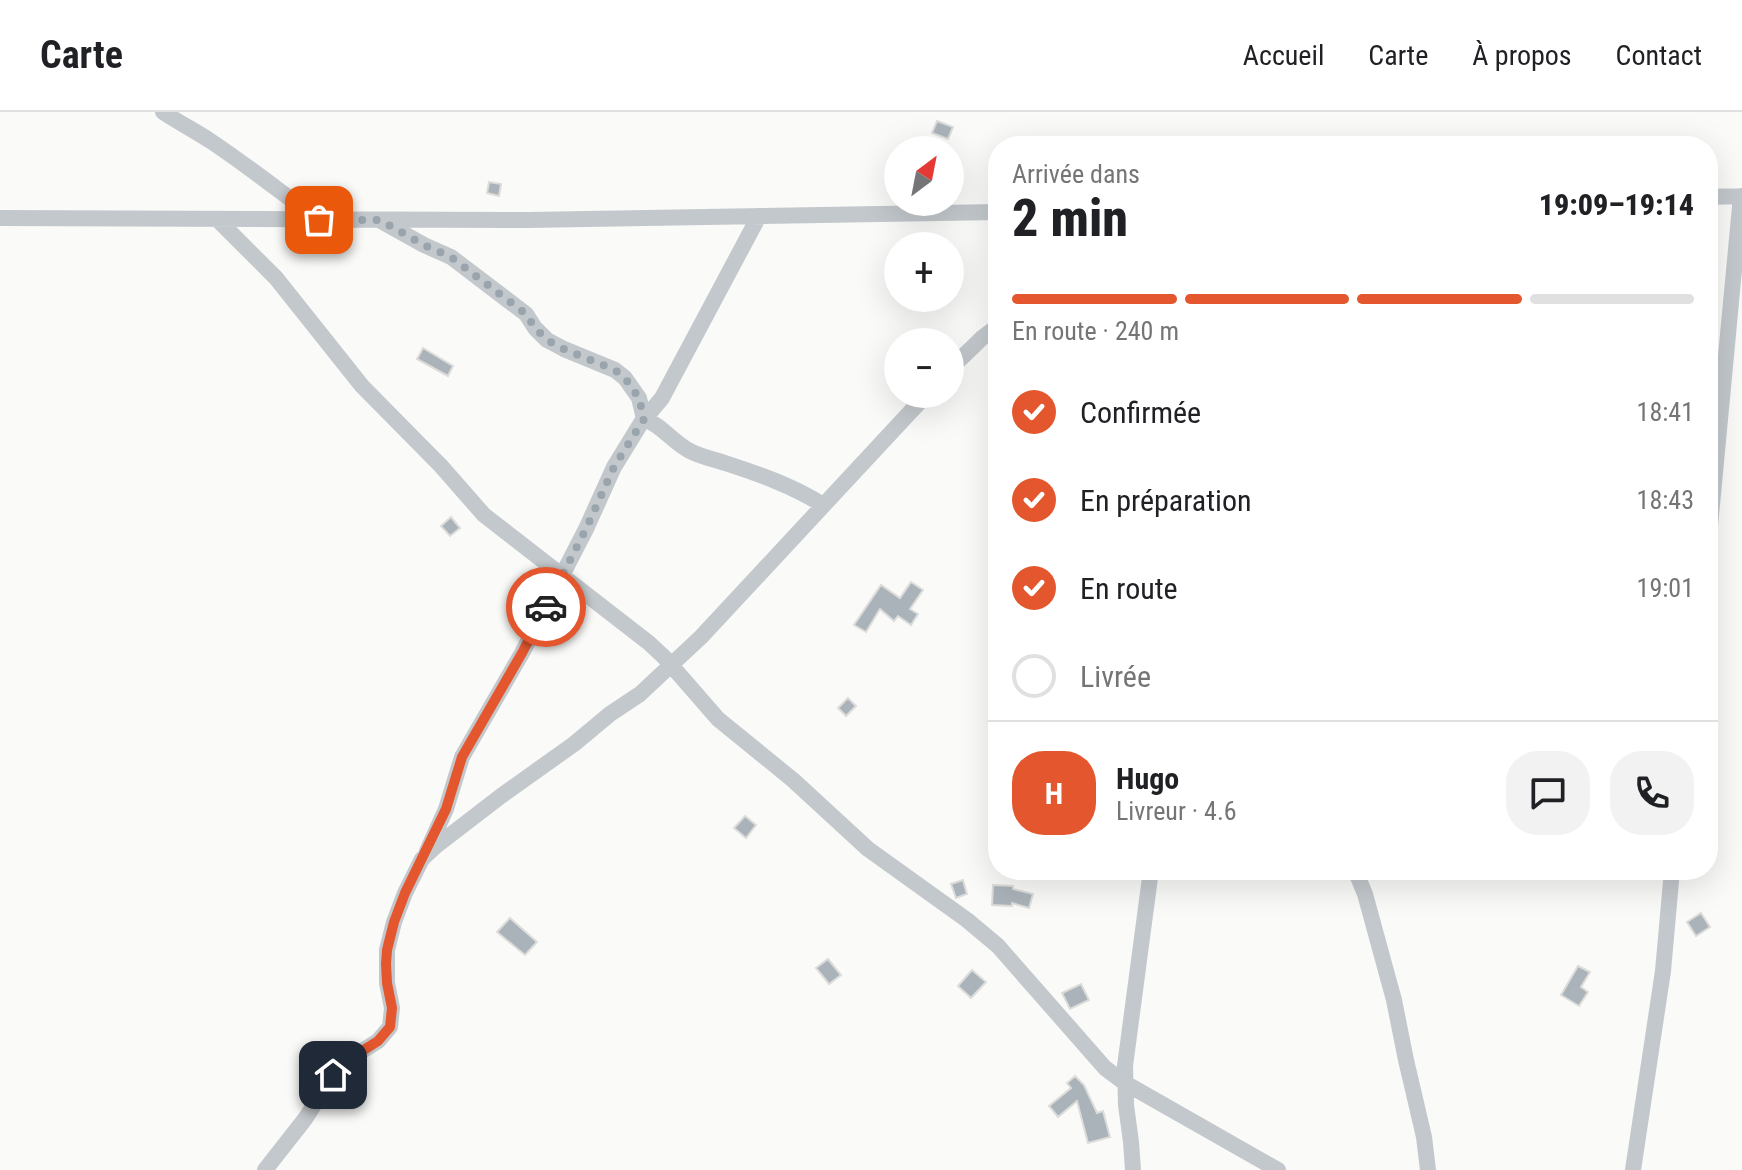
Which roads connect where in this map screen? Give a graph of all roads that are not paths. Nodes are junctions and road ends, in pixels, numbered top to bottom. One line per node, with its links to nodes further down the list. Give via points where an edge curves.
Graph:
1 (163, 112): 8 (street)
2 (1742, 196): 3 (street); 14 (street)
3 (1718, 197)
4 (988, 212): 5 (street)
5 (759, 216): 9 (street); 13 (street, via 662,398)
6 (0, 218): 7 (street)
7 (217, 219): 8 (street); 16 (street, via 276,278 362,386 477,508)
8 (319, 220): 9 (street)
9 (380, 220): 13 (street, via 451,257 526,314 547,340 615,370 639,398)
10 (988, 334): 11 (street)
11 (964, 355)
12 (914, 408): 15 (street)
13 (644, 419): 15 (street, via 690,451 794,488); 16 (street, via 614,467)
14 (1718, 444)
15 (823, 505): 17 (street)
16 (562, 575): 17 (street); 18 (street, via 462,757 446,809)
17 (671, 666): 18 (street); 22 (street, via 718,719 868,849 998,946 1105,1068)
18 (422, 859): 23 (street, via 387,950 390,1027 333,1075)
19 (1150, 880): 22 (street)
20 (1359, 880): 26 (street, via 1394,1000)
21 (1671, 880): 27 (street)
22 (1125, 1083): 24 (street); 25 (street)
23 (265, 1170)
24 (1133, 1170)
25 (1278, 1170)
26 (1428, 1170)
27 (1633, 1170)

